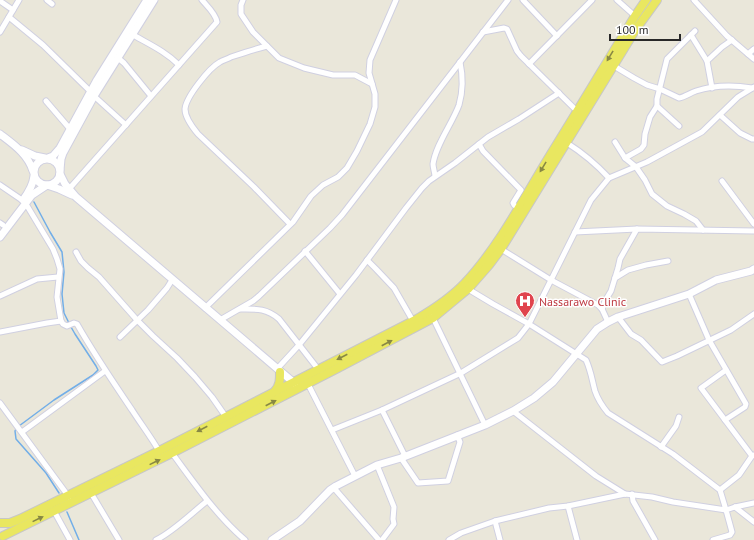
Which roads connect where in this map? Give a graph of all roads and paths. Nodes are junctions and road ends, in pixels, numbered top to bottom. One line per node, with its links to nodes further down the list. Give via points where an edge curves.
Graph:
1 (19, 0): 17 (street)
2 (46, 0): 16 (street)
3 (147, 0): 40 (main road)
4 (154, 0): 22 (main road)
5 (202, 0): 33 (street, via 217,22)
6 (243, 0): 25 (street, via 241,14 253,32)
7 (396, 0): 35 (street, via 370,60 369,73)
8 (508, 0): 21 (street)
9 (523, 0): 23 (street)
10 (592, 0): 23 (street)
11 (617, 0): 18 (street)
12 (646, 0): 18 (main road)
13 (656, 0): 34 (main road)
14 (694, 0): 24 (street)
15 (0, 1): 17 (street)
16 (52, 4)
17 (13, 10): 19 (street)
18 (634, 16): 44 (main road, one-way to 44)
19 (9, 17): 20 (street); 40 (street, via 43,45)
20 (0, 32)
21 (483, 32): 31 (street); 32 (street, via 507,29 517,51)
22 (133, 33): 28 (main road); 33 (street, via 171,56)
23 (557, 36): 32 (street)
24 (732, 40): 27 (street); 30 (street)
25 (267, 46): 35 (street, via 279,58 304,68 333,75 355,75); 69 (street, via 219,62 191,94 185,110 198,134)
26 (754, 49): 27 (street)
27 (748, 54): 29 (street)
28 (118, 58): 40 (main road); 41 (street)
29 (754, 59)
30 (707, 61): 37 (street); 38 (street, via 693,33 667,59)
31 (460, 62): 60 (street, via 462,88 459,104 437,152 433,165); 79 (street, via 342,215)
32 (529, 64): 39 (street)
33 (179, 65): 41 (street)
34 (614, 66): 38 (street, via 647,85); 52 (main road)
35 (372, 84): 69 (street, via 376,94 375,107 357,151 347,168 311,196)
36 (753, 87): 37 (street); 45 (street, via 738,97)
37 (712, 88): 38 (street, via 679,98)
38 (660, 89): 43 (street, via 656,99)
39 (559, 93): 44 (street); 53 (street)
40 (92, 94): 46 (street); 48 (main road); 58 (main road, via 63,153)
41 (151, 96): 46 (street)
42 (46, 101): 48 (street)
43 (657, 106): 47 (street); 56 (street, via 650,117 644,145)
44 (577, 111): 68 (main road, one-way to 68)
45 (720, 115): 50 (street, via 740,133); 57 (street, via 702,132)
46 (126, 125): 65 (street)
47 (680, 126)
48 (70, 129): 55 (main road, via 60,148 53,156)
49 (0, 134): 54 (main road)
50 (754, 139)
51 (615, 142): 56 (street)
52 (567, 143): 61 (street, via 599,167); 77 (main road)
53 (479, 144): 60 (street); 68 (street, via 521,190 513,203)
54 (17, 147): 55 (main road, via 35,156); 59 (main road, via 25,155)
55 (47, 158): 58 (main road, via 58,163); 59 (main road, via 37,162)
56 (625, 158): 57 (street)
57 (636, 167): 61 (street); 73 (street, via 652,194 667,206 696,221)
58 (60, 172): 64 (main road, via 57,181); 65 (main road)
59 (34, 173): 64 (main road, via 39,183); 67 (main road)
60 (436, 176): 80 (street, via 422,188)
61 (609, 178): 75 (street, via 591,200)
62 (722, 182): 70 (street)
63 (0, 185): 67 (street)
64 (47, 185): 66 (main road); 67 (main road)
65 (69, 189): 66 (main road)
66 (76, 197): 85 (main road)
67 (24, 202): 71 (main road); 76 (main road); 83 (street, via 53,249 60,269)
68 (518, 208): 95 (main road, via 474,273)
69 (290, 224): 91 (street)
70 (754, 224)
71 (1, 226)
72 (637, 229): 73 (street); 75 (street); 84 (street, via 620,259)
73 (703, 230): 74 (street)
74 (754, 231)
75 (575, 232): 86 (street)
76 (0, 237)
77 (501, 249): 86 (street); 87 (main road)
78 (76, 252): 97 (street, via 81,261)
79 (305, 252): 88 (street); 92 (street, via 259,296)
80 (367, 260): 88 (street); 100 (street, via 394,288)
81 (668, 261): 84 (street, via 628,270)
82 (754, 269): 89 (main road, via 716,280)
83 (58, 277): 90 (street, via 37,279); 99 (street, via 57,297)
84 (615, 278): 93 (street)
85 (172, 280): 91 (main road); 97 (street)
86 (551, 280): 93 (street, via 598,305); 102 (street)
87 (468, 289): 95 (main road); 102 (street)
88 (340, 294): 106 (street)
89 (689, 294): 96 (main road); 105 (street)
90 (0, 296)
91 (205, 308): 98 (main road)
92 (239, 309): 98 (street); 106 (street, via 258,309 274,315)
93 (602, 310): 101 (street)
94 (754, 314): 105 (street, via 731,330)
95 (431, 315): 100 (main road); 112 (street); 113 (main road, one-way to 95)
96 (618, 317): 101 (main road); 105 (street, via 631,334 641,340 662,362)
97 (137, 320): 104 (street); 119 (street, via 195,377)
98 (220, 320): 108 (main road)
99 (61, 321): 103 (street); 111 (street, via 62,324 77,324)
100 (414, 321): 109 (main road, one-way to 109)
101 (608, 322): 107 (main road, via 597,328)
102 (530, 324): 107 (street); 112 (street, via 518,338)
103 (0, 332)
104 (120, 338)
105 (709, 340): 110 (street)
106 (299, 345): 108 (street); 109 (street)
107 (576, 353): 118 (main road, via 553,382); 126 (street, via 586,360 595,392 608,414)
108 (278, 370): 114 (main road); 115 (main road, via 280,381)
109 (318, 370): 114 (main road)
110 (726, 370): 121 (street, via 746,404); 121 (street, via 701,388)
111 (105, 371): 123 (street); 127 (street)
112 (461, 374): 117 (street); 122 (street)
113 (308, 384): 114 (main road); 124 (street)
114 (295, 386): 115 (main road); 128 (main road, one-way to 114)
115 (275, 391): 119 (main road)
116 (0, 403): 123 (street)
117 (382, 410): 124 (street); 130 (street)
118 (514, 411): 122 (main road); 136 (street, via 596,476)
119 (226, 417): 127 (main road, one-way to 127)
120 (679, 417): 126 (street, via 676,426)
121 (725, 420): 129 (street)
122 (485, 425): 125 (main road)
123 (20, 430): 138 (street)
124 (332, 430): 132 (street)
125 (457, 435): 130 (main road); 130 (street, via 460,442 448,481 418,483)
126 (661, 446): 134 (street)
127 (159, 451): 138 (main road)
128 (172, 453): 135 (main road, one-way to 128); 139 (street)
129 (753, 455): 134 (street, via 739,475)
130 (403, 457): 131 (main road)
131 (377, 466): 132 (main road); 154 (street, via 394,507 394,524)
132 (354, 476): 133 (main road)
133 (334, 488): 153 (main road, via 300,521); 154 (street)
134 (720, 490): 143 (street)
135 (91, 493): 138 (main road); 150 (street)
136 (625, 494): 137 (street); 141 (street)
137 (632, 494): 143 (street); 158 (street, via 633,501)
138 (70, 499): 144 (main road); 147 (main road)
139 (207, 501): 151 (street); 152 (street)
140 (754, 503): 142 (street)
141 (568, 506): 145 (street); 157 (street)
142 (735, 507): 143 (street); 146 (street)
143 (726, 510): 159 (street, via 732,532)
144 (54, 511): 148 (main road, one-way to 144); 149 (street)
145 (495, 521): 155 (street, via 461,532); 156 (street)
146 (754, 522)
147 (0, 525): 148 (main road)
148 (3, 539)
149 (70, 540)
150 (119, 540)
151 (156, 540)
152 (246, 540)
153 (272, 540)
154 (380, 540)
155 (449, 540)
156 (500, 540)
157 (577, 540)
158 (655, 540)
159 (713, 540)

